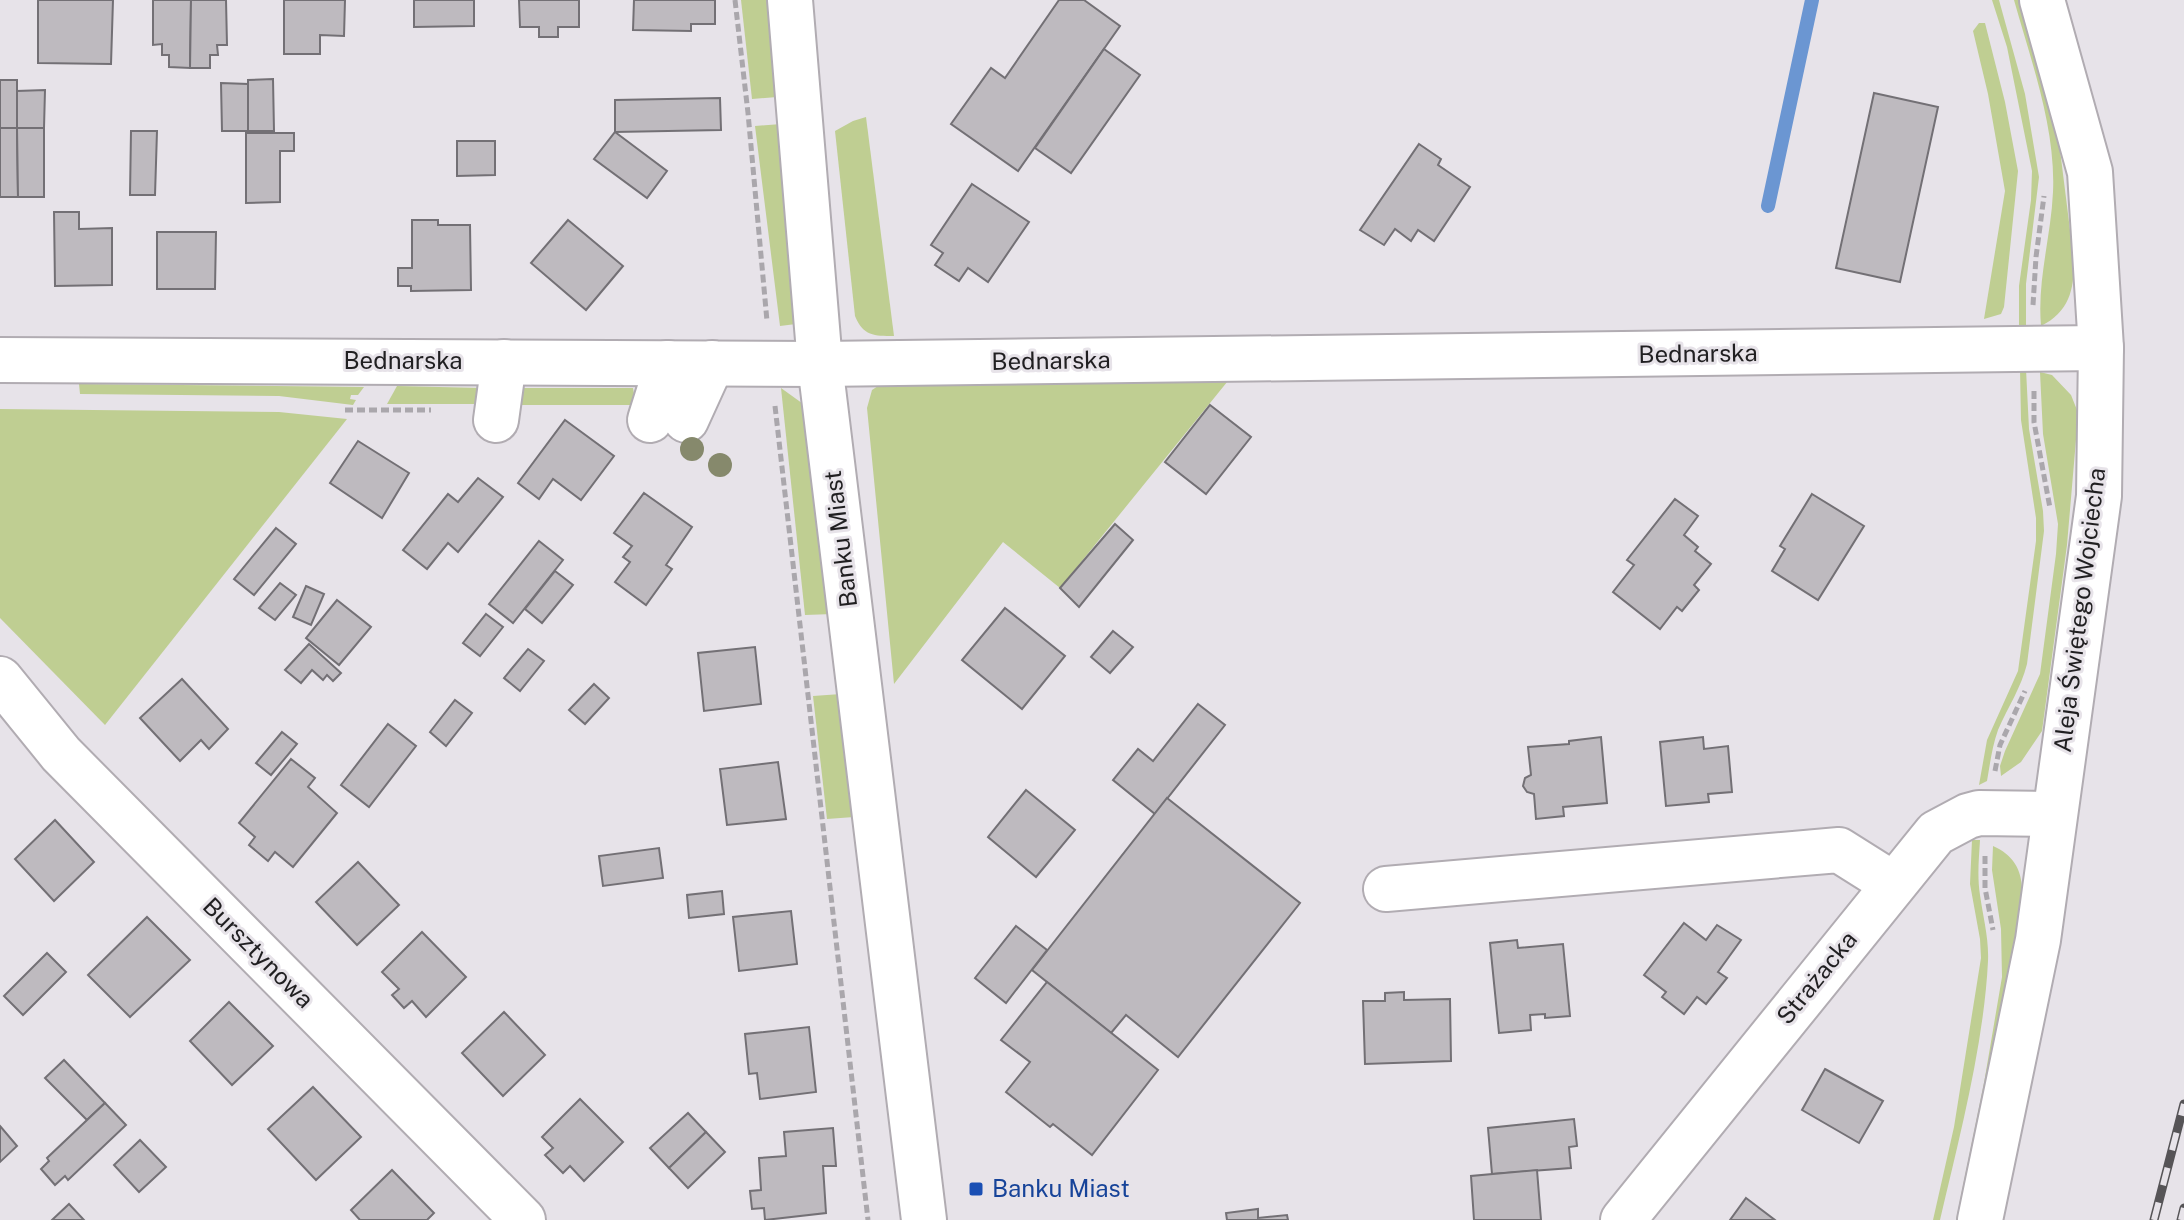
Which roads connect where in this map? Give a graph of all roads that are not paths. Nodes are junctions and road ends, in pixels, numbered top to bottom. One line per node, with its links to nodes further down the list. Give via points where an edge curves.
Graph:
1 (790, 0): 8 (street, Banku Miast)
2 (2042, 0): 3 (street, Aleja Świętego Wojciecha, via 2090,172)
3 (2101, 348): 8 (street, Bednarska); 11 (street, Aleja Świętego Wojciecha, via 2099,496)
4 (0, 360): 5 (street, Bednarska)
5 (504, 362): 6 (street, Bednarska); 9 (street)
6 (668, 363): 7 (street, Bednarska); 7 (street, via 668,420)
7 (712, 363): 8 (street, Bednarska)
8 (820, 364): 15 (street, Banku Miast)
9 (496, 420)
10 (0, 679): 14 (street, Bursztynowa, via 61,754)
11 (2054, 814): 12 (street, Strażacka, via 1968,816 1936,833); 17 (street, Aleja Świętego Wojciecha, via 2038,940)
12 (1893, 884): 13 (street, via 1839,850); 16 (street, Strażacka)
13 (1386, 889)
14 (523, 1220)
15 (924, 1220)
16 (1623, 1220)
17 (1980, 1220)

